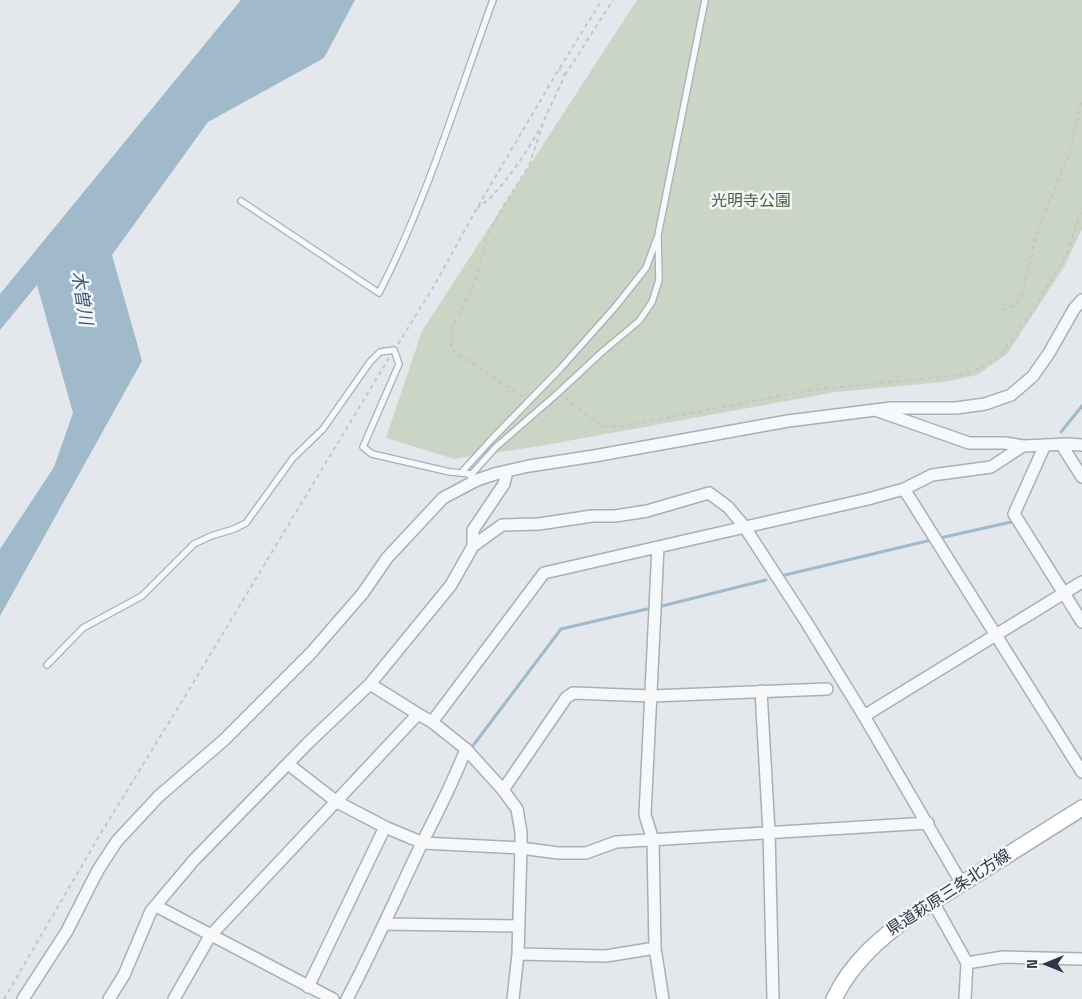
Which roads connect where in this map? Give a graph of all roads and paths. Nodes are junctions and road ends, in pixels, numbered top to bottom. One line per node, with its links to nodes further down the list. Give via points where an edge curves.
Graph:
1 (493, 0): 9 (lane, via 400,253 378,293)
2 (602, 0): 5 (path)
3 (613, 0): 6 (path)
4 (705, 0): 12 (lane)
5 (559, 69): 6 (path); 10 (path)
6 (566, 75): 8 (path)
7 (1082, 99): 14 (path, via 1070,152 1041,222 1022,295 1016,306)
8 (545, 118): 10 (path, via 531,146 486,203); 16 (path, via 529,166 486,238 480,266 452,328 450,340 451,349 521,396)
9 (241, 201)
10 (477, 208): 15 (path)
11 (1082, 208): 17 (path, via 1067,253 1034,309 999,357 968,374 812,390 619,427 601,426)
12 (658, 235): 17 (lane, via 659,280 652,302 639,321); 24 (lane, via 646,268 616,306)
13 (1082, 300): 18 (street, via 1033,376 1010,395 985,404 956,408)
14 (1003, 310)
15 (394, 350): 24 (lane, via 399,364 363,447 372,454); 35 (lane, via 380,352 370,362 323,429 293,458 246,523 194,544 142,596 83,628); 66 (path)
16 (528, 390)
17 (558, 393): 26 (lane, via 496,447)
18 (875, 410): 22 (street, via 969,443); 23 (street, via 788,421)
19 (1061, 444): 20 (street); 21 (street); 25 (street)
20 (1082, 444)
21 (1045, 445): 22 (street); 32 (street, via 1014,514)
22 (1023, 446): 27 (street, via 990,467 932,475)
23 (507, 471): 26 (street); 29 (street, via 504,484 473,530)
24 (461, 473): 26 (lane)
25 (1082, 478)
26 (469, 479): 67 (street, via 443,498 387,558 363,593 311,653 224,740 159,796 117,841 98,870 67,931)
27 (904, 489): 28 (street); 34 (street)
28 (744, 526): 29 (street, via 728,507 709,493 623,515 502,525); 30 (street); 41 (street)
29 (473, 546): 36 (street, via 451,585)
30 (658, 547): 39 (street); 42 (street, via 544,573)
31 (1082, 582): 32 (street)
32 (1064, 593): 33 (street); 34 (street)
33 (1082, 622)
34 (995, 635): 41 (street); 45 (street)
35 (47, 665)
36 (370, 684): 40 (street); 44 (street)
37 (827, 689): 38 (street)
38 (761, 692): 39 (street); 51 (street)
39 (652, 696): 46 (street, via 573,693 566,698); 52 (street, via 645,814)
40 (418, 714): 42 (street); 47 (street)
41 (864, 716): 49 (street)
42 (432, 722): 43 (street)
43 (466, 749): 46 (street); 53 (street)
44 (288, 764): 47 (street); 57 (street, via 194,860)
45 (1082, 772)
46 (503, 790): 54 (street, via 517,810)
47 (337, 802): 50 (street); 60 (street)
48 (1082, 808): 55 (main road, 県道萩原三条北方線)
49 (928, 823): 51 (street); 55 (street)
50 (385, 827): 53 (street); 65 (street)
51 (769, 832): 52 (street); 74 (street)
52 (653, 840): 54 (street, via 616,842 586,852 558,853); 61 (street)
53 (423, 843): 54 (street); 58 (street)
54 (522, 848): 59 (street)
55 (962, 884): 56 (main road, 県道萩原三条北方線)
56 (933, 902): 64 (street); 75 (main road, 県道萩原三条北方線, via 873,946 847,976)
57 (156, 906): 60 (street); 68 (street, via 124,975)
58 (384, 924): 59 (street); 71 (street)
59 (518, 926): 62 (street)
60 (210, 936): 65 (street); 69 (street)
61 (654, 948): 62 (street, via 606,956); 73 (street)
62 (518, 954): 72 (street)
63 (1082, 959): 64 (street, via 1003,957)
64 (968, 963): 76 (street)
65 (308, 987): 70 (street)
66 (4, 999)
67 (23, 999)
68 (109, 999)
69 (174, 999)
70 (333, 999)
71 (347, 999)
72 (513, 999)
73 (663, 999)
74 (773, 999)
75 (834, 999)
76 (965, 999)

